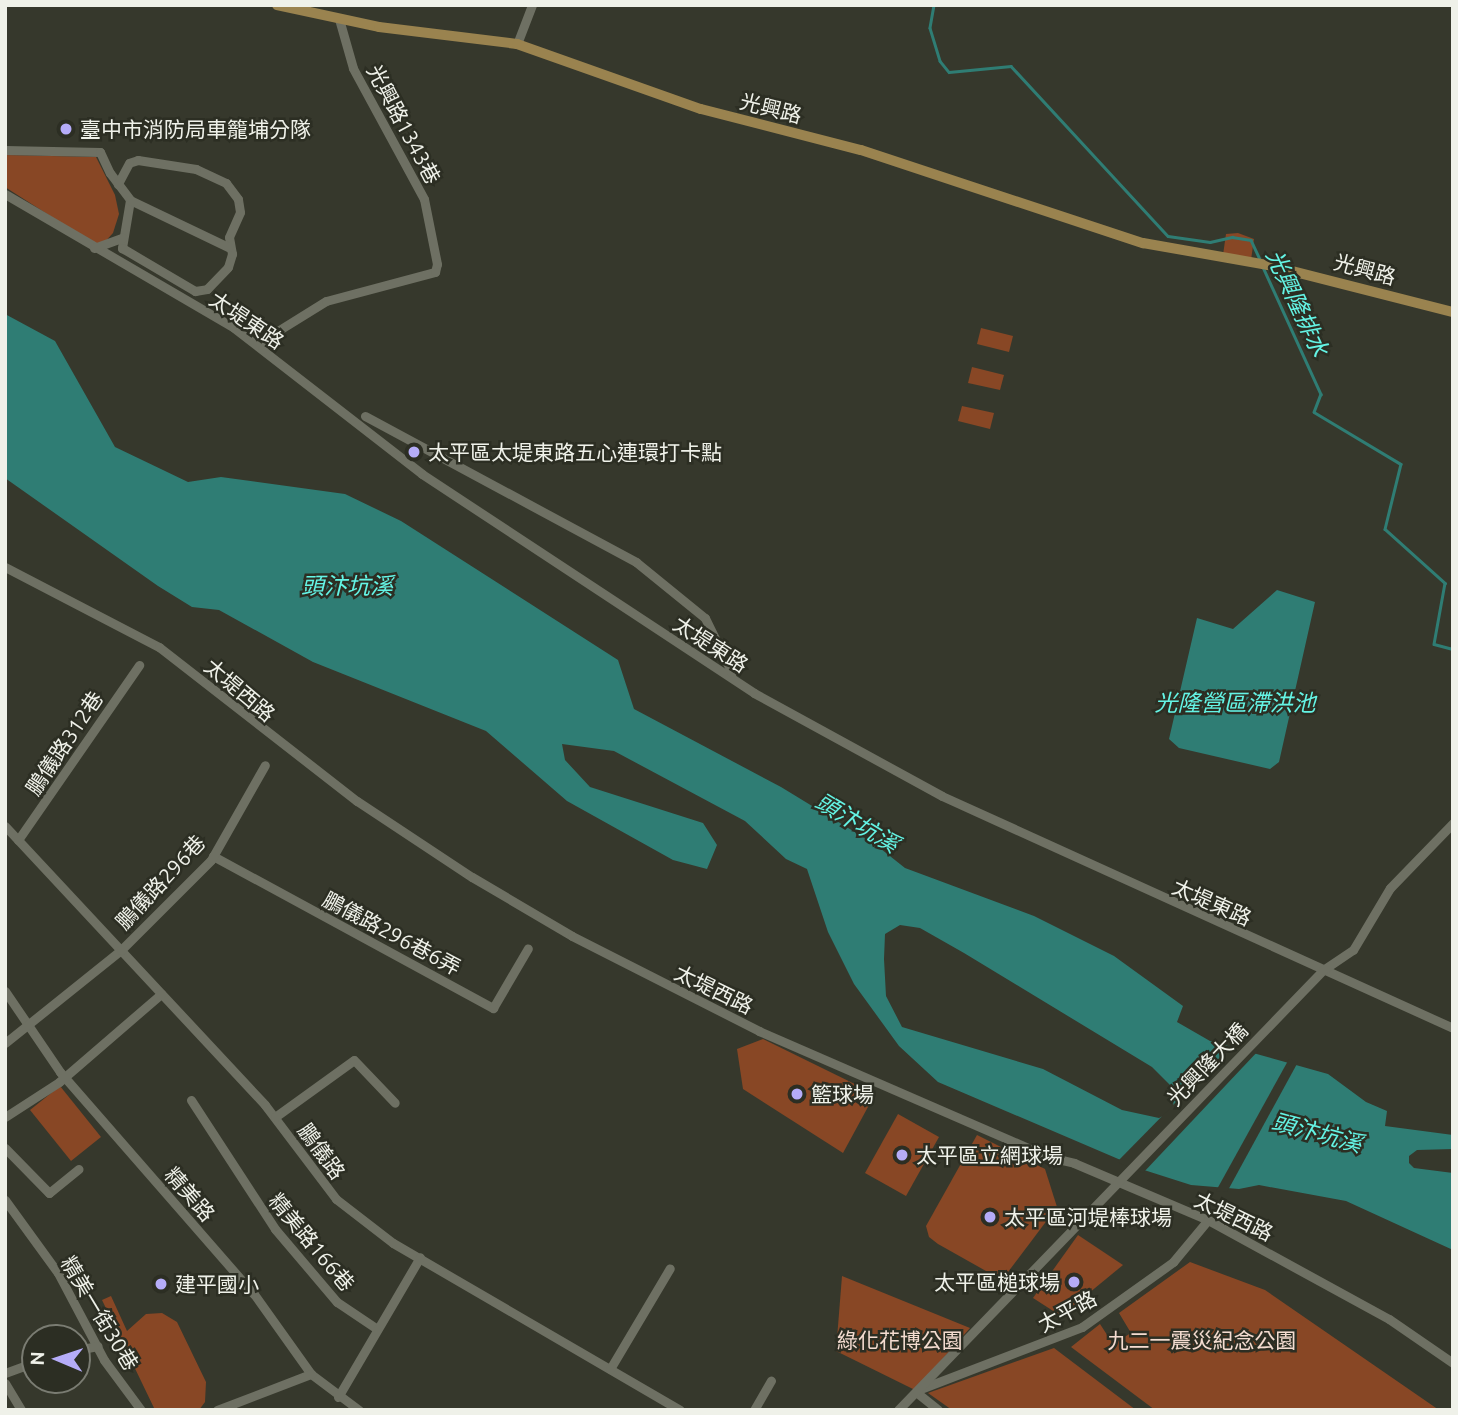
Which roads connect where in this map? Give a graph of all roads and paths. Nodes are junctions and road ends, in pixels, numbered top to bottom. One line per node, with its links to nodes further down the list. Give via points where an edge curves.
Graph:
1 (277, 5): 3 (main road, 光興路)
2 (532, 5): 5 (street)
3 (317, 10): 4 (main road, 光興路)
4 (339, 19): 5 (main road, 光興路); 14 (street, 光興路1343巷, via 349,60 424,200 437,264 435,272 327,301 284,328)
5 (517, 44): 13 (main road, 光興路, via 701,109 861,150 1143,243 1268,265)
6 (5, 150): 7 (street, via 100,152)
7 (118, 184): 9 (street); 12 (street, via 129,163 138,160 196,169 226,183 238,199 239,218)
8 (5, 194): 11 (street, 太堤東路)
9 (130, 200): 10 (street); 12 (street)
10 (122, 238): 11 (street); 12 (street, via 122,248 130,254 200,293 228,267 232,254)
11 (97, 247): 14 (street, 太堤東路)
12 (228, 247)
13 (1453, 312)
14 (262, 349): 26 (street, 太堤東路, via 357,428 422,474 754,693 942,796)
15 (365, 416): 18 (street, via 636,562 705,618)
16 (5, 567): 39 (street, 太堤西路, via 159,647 357,801 542,920 759,1031)
17 (139, 665): 22 (street, 鵬儀路312巷)
18 (732, 673)
19 (265, 765): 23 (street, 鵬儀路296巷)
20 (1453, 823): 26 (street, 光興隆大橋, via 1390,888 1353,950)
21 (5, 826): 22 (street, 鵬儀路)
22 (18, 840): 25 (street, 鵬儀路)
23 (213, 856): 24 (street, 鵬儀路296巷6弄, via 493,1008); 25 (street, 鵬儀路296巷)
24 (528, 948)
25 (121, 950): 28 (street, 鵬儀路); 29 (street, 鵬儀路296巷)
26 (1323, 970): 30 (street, 太堤東路); 39 (street, 光興隆大橋)
27 (5, 990): 29 (street, 精美路)
28 (161, 994): 32 (street); 36 (street, 鵬儀路)
29 (28, 1027): 31 (street, 鵬儀路296巷); 32 (street, 精美路)
30 (1453, 1028)
31 (5, 1043)
32 (63, 1075): 35 (street); 49 (street, 精美路, via 254,1294)
33 (191, 1100): 44 (street, 精美路166巷, via 275,1229 337,1302)
34 (395, 1103): 36 (street, via 354,1060)
35 (5, 1117)
36 (275, 1117): 42 (street, 鵬儀路, via 336,1199)
37 (5, 1148): 38 (street, via 49,1193)
38 (79, 1170)
39 (1116, 1182): 41 (street, 太堤西路); 52 (street, 太平路)
40 (5, 1200): 45 (street, 精美一街30巷, via 58,1273)
41 (1208, 1220): 47 (street, 太堤西路, via 1378,1313); 52 (street, 太平路, via 1173,1262 1082,1326)
42 (420, 1257): 44 (street); 48 (street, 鵬儀路)
43 (670, 1268): 48 (street)
44 (377, 1329): 53 (street)
45 (98, 1346): 46 (street); 55 (street, 精美一街30巷)
46 (91, 1347)
47 (1453, 1363)
48 (610, 1369): 58 (street, 鵬儀路)
49 (311, 1374): 53 (street, 精美路); 56 (street)
50 (771, 1381): 59 (street)
51 (5, 1383): 54 (street)
52 (916, 1392): 60 (street, 太平路); 61 (street)
53 (338, 1397): 57 (street, 精美路)
54 (21, 1410)
55 (141, 1410)
56 (217, 1410)
57 (359, 1410)
58 (680, 1410)
59 (754, 1410)
60 (898, 1410)
61 (938, 1410)

